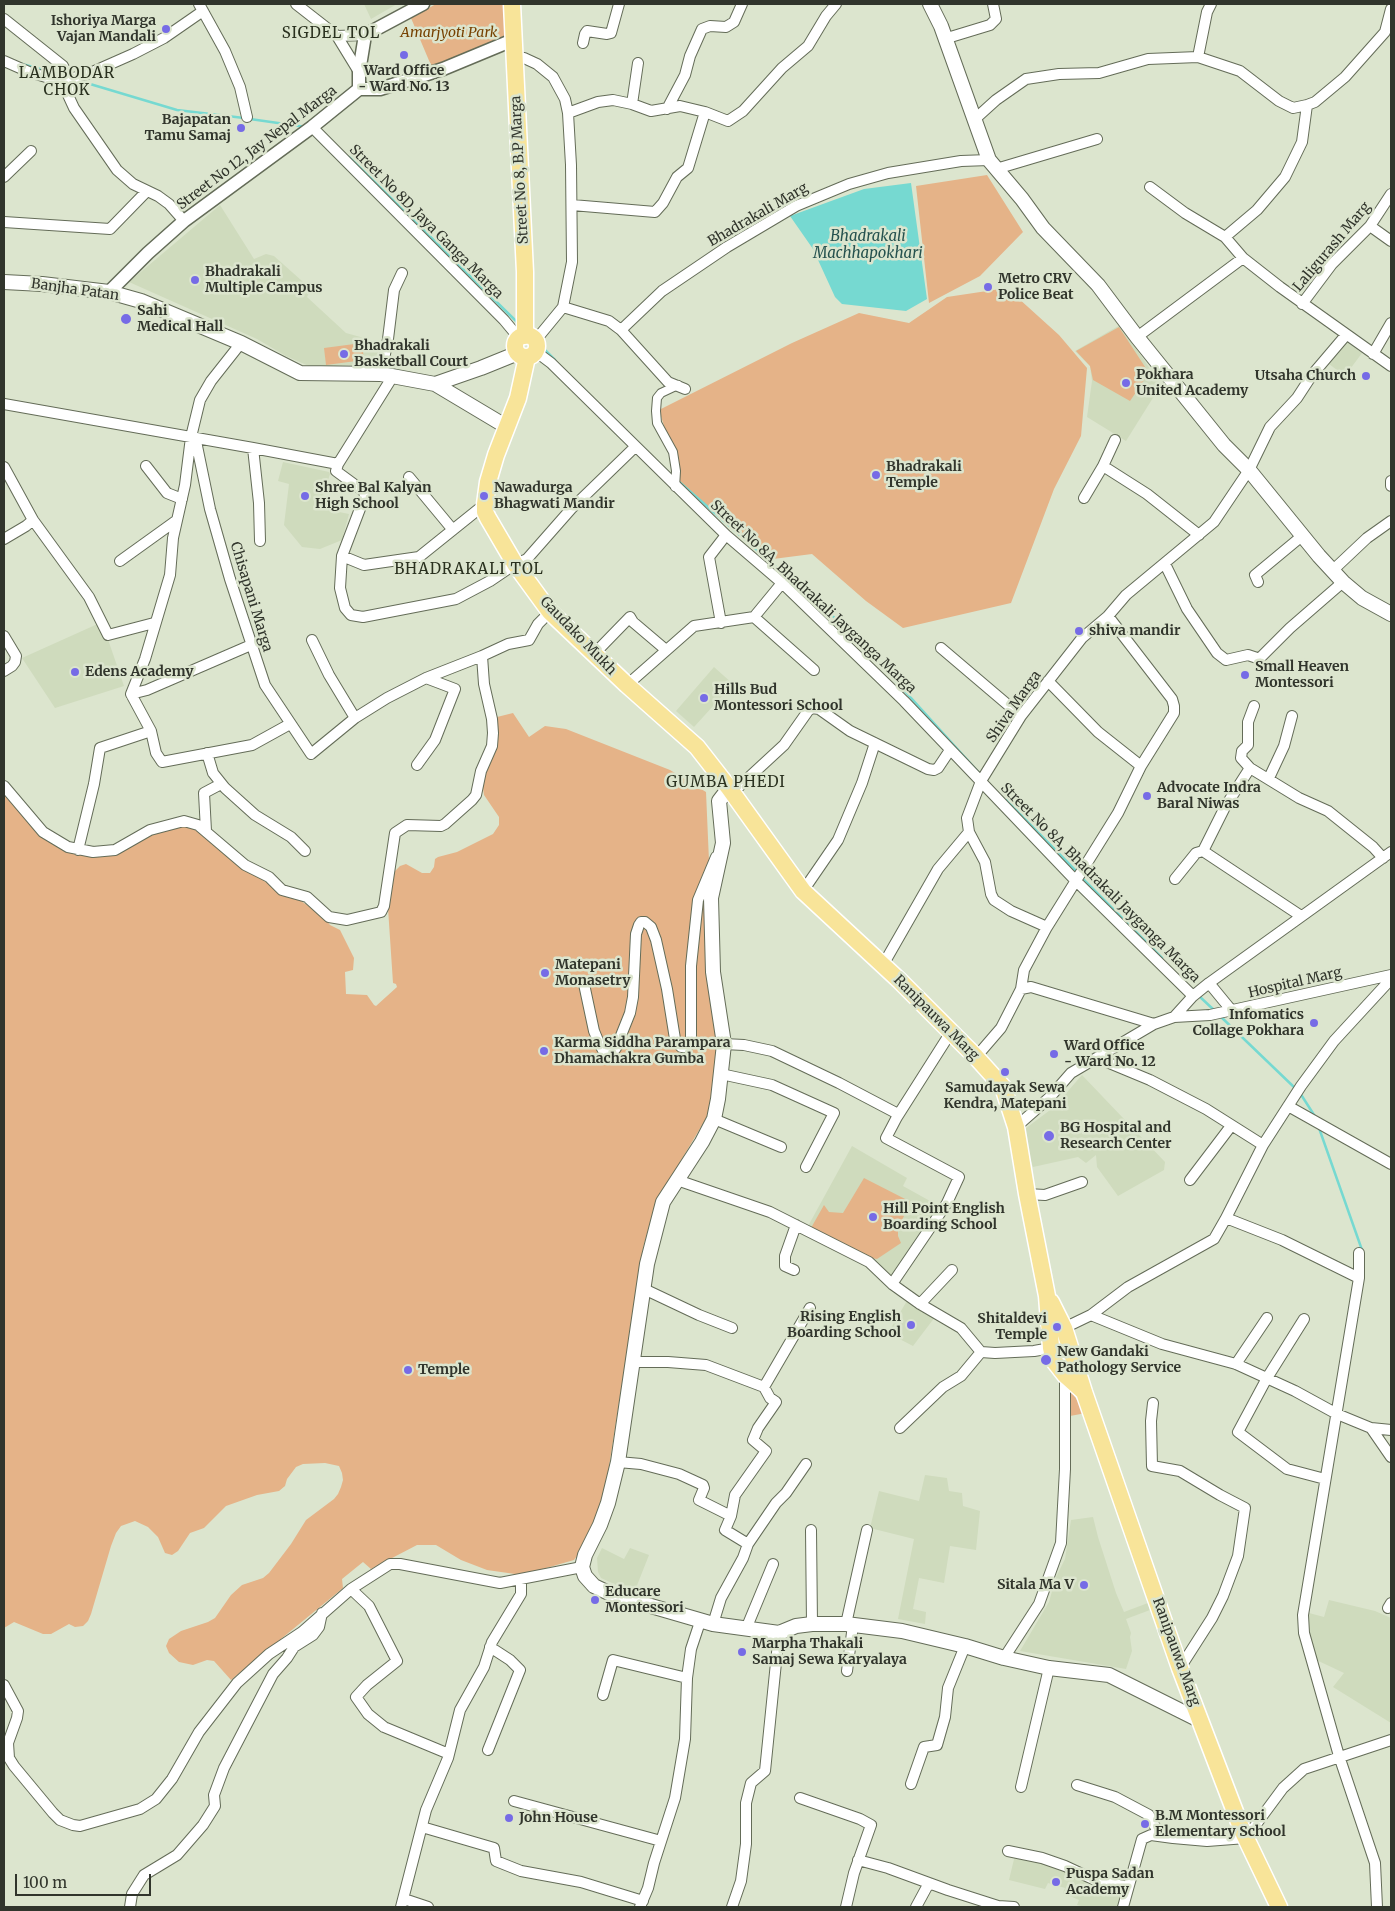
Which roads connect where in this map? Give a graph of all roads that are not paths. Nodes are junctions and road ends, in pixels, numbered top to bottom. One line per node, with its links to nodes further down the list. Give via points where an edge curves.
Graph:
1 (296, 4): 15 (street)
2 (423, 4): 14 (street)
3 (512, 4): 17 (main road, Street No 8, B.P Marga)
4 (619, 4): 18 (street, via 611,33 587,31)
5 (742, 4): 28 (street, via 734,22 726,27 702,29)
6 (836, 4): 29 (street, via 808,46 782,68 743,111 728,121)
7 (930, 4): 16 (main road)
8 (993, 4): 16 (street, via 996,19 990,25)
9 (1211, 4): 20 (street)
10 (201, 7): 24 (street, via 164,38); 31 (street, via 225,51 240,87)
11 (1391, 9): 13 (street)
12 (4, 19): 24 (street, via 63,66)
13 (1388, 33): 27 (street, via 1346,76 1316,102)
14 (365, 35): 15 (street); 23 (street, Street No 12, Jay Nepal Marga)
15 (338, 36): 23 (street)
16 (944, 39): 32 (main road)
17 (513, 40): 19 (main road, Street No 8, B.P Marga); 25 (street, via 443,69 380,89)
18 (583, 43)
19 (514, 56): 30 (street, via 537,64 553,77 565,99); 58 (main road, Street No 8, B.P Marga)
20 (1198, 57): 27 (street, via 1240,71 1292,108); 32 (street, via 1148,59 1099,73 1026,79)
21 (4, 61): 24 (street, via 56,80)
22 (638, 63): 26 (street)
23 (359, 72): 25 (street, Street No 12, Jay Nepal Marga)
24 (70, 79): 39 (street, via 68,95 101,148 117,170)
25 (359, 89): 33 (street, Street No 12, Jay Nepal Marga)
26 (632, 104): 28 (street, via 651,111); 30 (street, via 613,100 598,102)
27 (1307, 105): 45 (street, via 1302,142 1286,177 1257,210)
28 (667, 109): 29 (street, via 680,106)
29 (705, 112): 41 (street, via 688,168 677,177 655,212)
30 (568, 113): 41 (street)
31 (247, 117)
32 (975, 119): 36 (main road)
33 (312, 127): 42 (street, Street No 12, Jay Nepal Marga); 58 (street, Street No 8D, Jaya Ganga Marga)
34 (1097, 139): 36 (street, Bhadrakali Marg)
35 (31, 151): 37 (street)
36 (993, 164): 54 (street, Bhadrakali Marg, via 960,161 888,173 849,184 796,206 662,291); 56 (main road, via 1042,228 1098,285)
37 (4, 177)
38 (1150, 187): 45 (street, Laligurash Marg)
39 (147, 191): 42 (street, via 169,204); 43 (street, via 110,229)
40 (1391, 194): 44 (street, Laligurash Marg)
41 (572, 205): 52 (street, via 572,262)
42 (184, 221): 50 (street, Street No 12, Jay Nepal Marga)
43 (4, 222)
44 (1370, 226): 46 (street); 51 (street, Laligurash Marg, via 1332,264)
45 (1225, 237): 47 (street, Laligurash Marg)
46 (1391, 241)
47 (1243, 258): 51 (street, Laligurash Marg); 56 (street)
48 (402, 273): 61 (street, via 394,290)
49 (4, 282): 50 (main road, Banjha Patan)
50 (108, 292): 57 (main road, Banjha Patan)
51 (1302, 304): 55 (street)
52 (563, 307): 54 (street, via 609,321); 58 (street)
53 (1391, 323): 59 (street)
54 (621, 330): 63 (street, via 668,382)
55 (1346, 335): 59 (street); 74 (street, Shiva Marga, via 1270,427)
56 (1137, 337): 74 (main road, via 1224,445)
57 (241, 343): 61 (main road, Banjha Patan, via 300,373); 66 (street, via 200,400)
58 (526, 346): 62 (main road, via 482,368); 65 (main road, Street No 8, B.P Marga, via 518,398); 68 (street, Street No 8A, Bhadrakali Jayganga Marga, via 551,363)
59 (1373, 354): 60 (street)
60 (1391, 366)
61 (387, 375): 62 (main road, Banjha Patan); 70 (street)
62 (435, 384): 65 (main road, Banjha Patan)
63 (682, 387): 78 (street, via 661,393 657,398 656,411 656,423 673,452)
64 (4, 404): 66 (street)
65 (507, 428): 81 (main road, via 491,471)
66 (191, 437): 69 (street); 80 (street); 107 (street, Chisapani Marga, via 197,446 210,509)
67 (1115, 440): 72 (street)
68 (635, 447): 78 (street, Street No 8A, Bhadrakali Jayganga Marga); 93 (street, via 571,509 527,559)
69 (253, 448): 70 (street); 90 (street)
70 (338, 464): 91 (street, via 336,471 366,493)
71 (146, 466): 80 (street, via 167,493)
72 (1103, 466): 79 (street); 87 (street, via 1147,494)
73 (4, 467): 82 (street)
74 (1249, 470): 87 (street, Shiva Marga, via 1214,522); 88 (main road)
75 (409, 477): 85 (street)
76 (1391, 481): 77 (street)
77 (1391, 486)
78 (675, 487): 86 (street, Street No 8A, Bhadrakali Jayganga Marga)
79 (1084, 498)
80 (182, 499): 83 (street)
81 (485, 504): 85 (street); 93 (main road, Gaudako Mukh, via 485,512)
82 (33, 520): 89 (street); 104 (street, via 79,582 108,635)
83 (178, 520): 92 (street); 104 (street, via 170,575)
84 (1391, 522): 95 (street, via 1361,543)
85 (453, 530): 91 (street, via 419,558 364,565)
86 (726, 535): 98 (street, Street No 8A, Bhadrakali Jayganga Marga); 103 (street, via 709,557)
87 (1199, 535): 94 (street, Shiva Marga)
88 (1302, 536): 95 (main road); 96 (street, via 1255,575)
89 (4, 538)
90 (260, 541)
91 (342, 556): 93 (street, via 340,588 345,608 351,615 364,617 456,599)
92 (120, 561)
93 (515, 564): 99 (main road, Gaudako Mukh)
94 (1165, 564): 97 (street, via 1187,609 1217,653 1226,660 1248,655 1261,657); 101 (street, Shiva Marga, via 1126,595)
95 (1332, 570): 97 (main road)
96 (1258, 582)
97 (1343, 582): 100 (main road, via 1362,598)
98 (782, 583): 102 (street); 125 (street, Street No 8A, Bhadrakali Jayganga Marga, via 904,700)
99 (550, 612): 110 (main road, Gaudako Mukh); 111 (street, via 529,640 508,644)
100 (1391, 614)
101 (1108, 616): 115 (street, Shiva Marga, via 1082,638); 128 (street, via 1172,699 1174,706 1174,713)
102 (754, 617): 103 (street); 112 (street)
103 (721, 623): 109 (street, via 694,626)
104 (154, 624): 117 (street)
105 (4, 636): 113 (street, via 16,656 12,666)
106 (312, 640): 121 (street)
107 (251, 645): 117 (street); 122 (street, Chisapani Marga, via 265,685)
108 (940, 648): 119 (street)
109 (666, 650): 110 (street, via 630,617); 116 (street)
110 (594, 654): 116 (main road, Gaudako Mukh)
111 (482, 656): 114 (street); 135 (street, via 493,733 492,746 481,771 476,794 445,824 407,825 395,833 381,912 347,920 328,917 303,895 286,892 269,877 249,868)
112 (814, 670)
113 (4, 671)
114 (426, 678): 121 (street); 127 (street, via 455,689 435,740)
115 (1048, 681): 119 (street, Shiva Marga); 128 (street, via 1098,732)
116 (627, 685): 134 (main road, Gaudako Mukh, via 697,747)
117 (131, 694): 123 (street)
118 (1254, 706): 129 (street, via 1248,722 1248,745 1240,755)
119 (1022, 716): 131 (street, Shiva Marga)
120 (1292, 716): 130 (street, via 1284,746)
121 (355, 718): 122 (street, Chisapani Marga, via 311,754)
122 (290, 724): 126 (street, via 252,745)
123 (151, 731): 126 (street, via 156,753 162,762); 138 (street, via 100,748)
124 (875, 743): 125 (street, via 934,770); 134 (street, via 850,731 819,709 812,708 784,745); 144 (street, via 838,840)
125 (950, 750): 131 (street, Street No 8A, Bhadrakali Jayganga Marga)
126 (207, 753): 132 (street, via 213,773)
127 (417, 765)
128 (1141, 766): 143 (street, via 1118,813)
129 (1250, 768): 130 (street); 140 (street, via 1225,807)
130 (1269, 778): 141 (street, via 1299,798 1328,811)
131 (981, 781): 136 (street, Shiva Marga, via 967,818); 143 (street, Street No 8A, Bhadrakali Jayganga Marga)
132 (221, 784): 135 (street, via 204,793); 139 (street, via 255,815 291,837)
133 (4, 786): 138 (street, via 43,832)
134 (731, 791): 137 (main road, via 720,801); 144 (main road, Ranipauwa Marg)
135 (206, 831): 138 (street, via 184,821 150,830 115,850)
136 (969, 832): 146 (street, via 985,862 994,900); 147 (street, via 938,869)
137 (723, 843): 149 (street, via 698,900 691,966 691,1041 687,1047 681,1047 675,1039 656,940 651,927 645,922 638,925 636,934 630,1013 611,1054 604,1052 594,1031); 157 (main road, via 711,898 713,972)
138 (78, 850)
139 (305, 851)
140 (1203, 851): 142 (street, via 1196,852); 145 (street)
141 (1387, 855): 145 (street)
142 (1175, 879)
143 (1075, 880): 146 (street); 152 (street, Street No 8A, Bhadrakali Jayganga Marga)
144 (803, 891): 147 (main road, Ranipauwa Marg)
145 (1301, 916): 150 (street)
146 (1047, 926): 151 (street, via 1024,970)
147 (883, 965): 156 (main road, Ranipauwa Marg)
148 (1390, 981): 153 (street, Hospital Marg); 161 (street, via 1334,1041)
149 (584, 984)
150 (1209, 984): 152 (street); 153 (street)
151 (1021, 989): 155 (street, via 1031,987); 158 (street, via 1001,1028)
152 (1193, 996): 154 (street)
153 (1232, 1011): 154 (street, Hospital Marg, via 1210,1016)
154 (1174, 1017): 155 (street)
155 (1154, 1024): 159 (street)
156 (951, 1032): 158 (main road, Ranipauwa Marg); 162 (street)
157 (724, 1044): 160 (main road); 162 (street, via 772,1051)
158 (976, 1057): 165 (main road, Ranipauwa Marg, via 1003,1088)
159 (1097, 1058): 164 (street, via 1150,1080); 165 (street, via 1071,1073)
160 (722, 1074): 163 (main road); 169 (street, via 772,1085 834,1113)
161 (1288, 1106): 166 (street); 168 (street)
162 (898, 1114): 180 (street, via 886,1138 959,1177 947,1202)
163 (714, 1119): 167 (street); 170 (main road)
164 (1232, 1126): 166 (street); 171 (street)
165 (1016, 1127): 173 (main road, Ranipauwa Marg)
166 (1263, 1145): 174 (street)
167 (781, 1147)
168 (1391, 1164)
169 (806, 1167)
170 (677, 1180): 175 (street, via 770,1212); 181 (main road, via 663,1202)
171 (1190, 1180)
172 (1082, 1182): 173 (street, via 1045,1194)
173 (1027, 1194): 182 (main road, Ranipauwa Marg)
174 (1226, 1218): 179 (street, via 1282,1240); 185 (street, via 1214,1239 1128,1287)
175 (796, 1225): 177 (street, via 785,1256 785,1266); 180 (street, via 869,1262)
176 (1359, 1253): 179 (street)
177 (794, 1270)
178 (952, 1270): 183 (street)
179 (1360, 1278): 199 (street)
180 (892, 1284): 183 (street)
181 (644, 1289): 188 (street); 192 (main road)
182 (1047, 1296): 189 (main road, Ranipauwa Marg); 190 (main road)
183 (920, 1304): 191 (street, via 960,1328)
184 (810, 1308): 196 (street)
185 (1091, 1315): 189 (street); 193 (street, via 1162,1344)
186 (1267, 1318): 193 (street)
187 (1304, 1320): 195 (street)
188 (732, 1328)
189 (1064, 1328): 197 (main road, Ranipauwa Marg)
190 (1051, 1348): 191 (street); 194 (main road, via 1054,1361)
191 (981, 1352): 200 (street, via 961,1376 943,1388)
192 (632, 1362): 196 (street, via 706,1365); 204 (main road)
193 (1236, 1364): 195 (street)
194 (1065, 1375): 197 (main road); 223 (street, via 1061,1543 1039,1604)
195 (1267, 1378): 199 (street); 206 (street, via 1238,1432 1287,1469)
196 (764, 1387): 207 (street, via 776,1402 758,1428 754,1440 766,1451 735,1495)
197 (1084, 1392): 225 (main road, Ranipauwa Marg)
198 (1153, 1403): 225 (street, via 1152,1466 1180,1471 1245,1508 1238,1556 1223,1596)
199 (1337, 1414): 201 (street); 206 (street)
200 (900, 1428)
201 (1371, 1428): 202 (street); 203 (street)
202 (1391, 1430)
203 (1391, 1456)
204 (618, 1462): 207 (street, via 641,1464 695,1480 704,1488 699,1500); 212 (main road, via 608,1503)
205 (806, 1464): 210 (street)
206 (1325, 1479): 234 (street, via 1303,1615 1304,1633)
207 (731, 1516): 210 (street, via 724,1530)
208 (811, 1530): 217 (street)
209 (867, 1530): 218 (street)
210 (748, 1544): 216 (street)
211 (773, 1564): 219 (street)
212 (582, 1567): 213 (street); 216 (main road, via 594,1586 607,1592)
213 (522, 1580): 214 (street, via 500,1583 390,1564); 222 (street, via 522,1594)
214 (351, 1588): 215 (street); 233 (street, via 369,1606 397,1661 356,1697 368,1714 384,1727)
215 (322, 1612): 228 (street, via 302,1632 269,1654 237,1683 199,1732 172,1779 156,1799 140,1809 80,1826 60,1820 52,1813 9,1758 8,1743 18,1711); 250 (street, via 319,1628 294,1647 273,1674 224,1768 214,1796 214,1806 203,1825 177,1855 144,1876 132,1894)
216 (706, 1623): 219 (main road); 227 (street, via 691,1649)
217 (812, 1624): 218 (main road); 220 (main road)
218 (850, 1625): 221 (main road, via 902,1631); 226 (street)
219 (746, 1629): 220 (main road)
220 (779, 1633): 252 (street, via 765,1771 751,1783 746,1803 746,1844 741,1881)
221 (964, 1646): 223 (main road); 235 (street, via 948,1688 945,1717 937,1745 924,1747)
222 (490, 1647): 232 (street, via 520,1670); 233 (street, via 484,1667 460,1710)
223 (1004, 1658): 224 (main road)
224 (1049, 1668): 230 (main road, via 1109,1675); 237 (street)
225 (1180, 1668): 230 (main road, Ranipauwa Marg)
226 (847, 1670)
227 (687, 1678): 229 (street, via 613,1660); 243 (street, via 685,1739 673,1805)
228 (4, 1685)
229 (603, 1695)
230 (1201, 1721): 242 (main road, Ranipauwa Marg)
231 (1391, 1740): 234 (street)
232 (488, 1750)
233 (449, 1754): 240 (street)
234 (1339, 1756): 242 (street, via 1304,1769 1283,1788); 258 (street, via 1375,1862)
235 (910, 1784)
236 (1077, 1785): 241 (street, via 1115,1797 1149,1815)
237 (1021, 1787)
238 (800, 1798): 245 (street, via 871,1825)
239 (514, 1801): 243 (street)
240 (422, 1827): 248 (street); 249 (street, via 494,1848 496,1861 521,1871 581,1882)
241 (1160, 1836): 242 (street, via 1207,1841); 247 (street, via 1142,1839)
242 (1246, 1838): 257 (main road, Ranipauwa Marg)
243 (661, 1841): 249 (street)
244 (1008, 1850): 247 (street, via 1042,1858 1095,1880)
245 (858, 1860): 246 (street); 253 (street)
246 (929, 1883): 254 (street); 255 (street, via 998,1906)
247 (1128, 1887): 256 (street)
248 (403, 1903): 251 (street)
249 (641, 1904)
250 (130, 1907)
251 (428, 1907)
252 (732, 1907)
253 (846, 1907)
254 (916, 1907)
255 (1014, 1907)
256 (1123, 1907)
257 (1279, 1907)
258 (1377, 1907)

